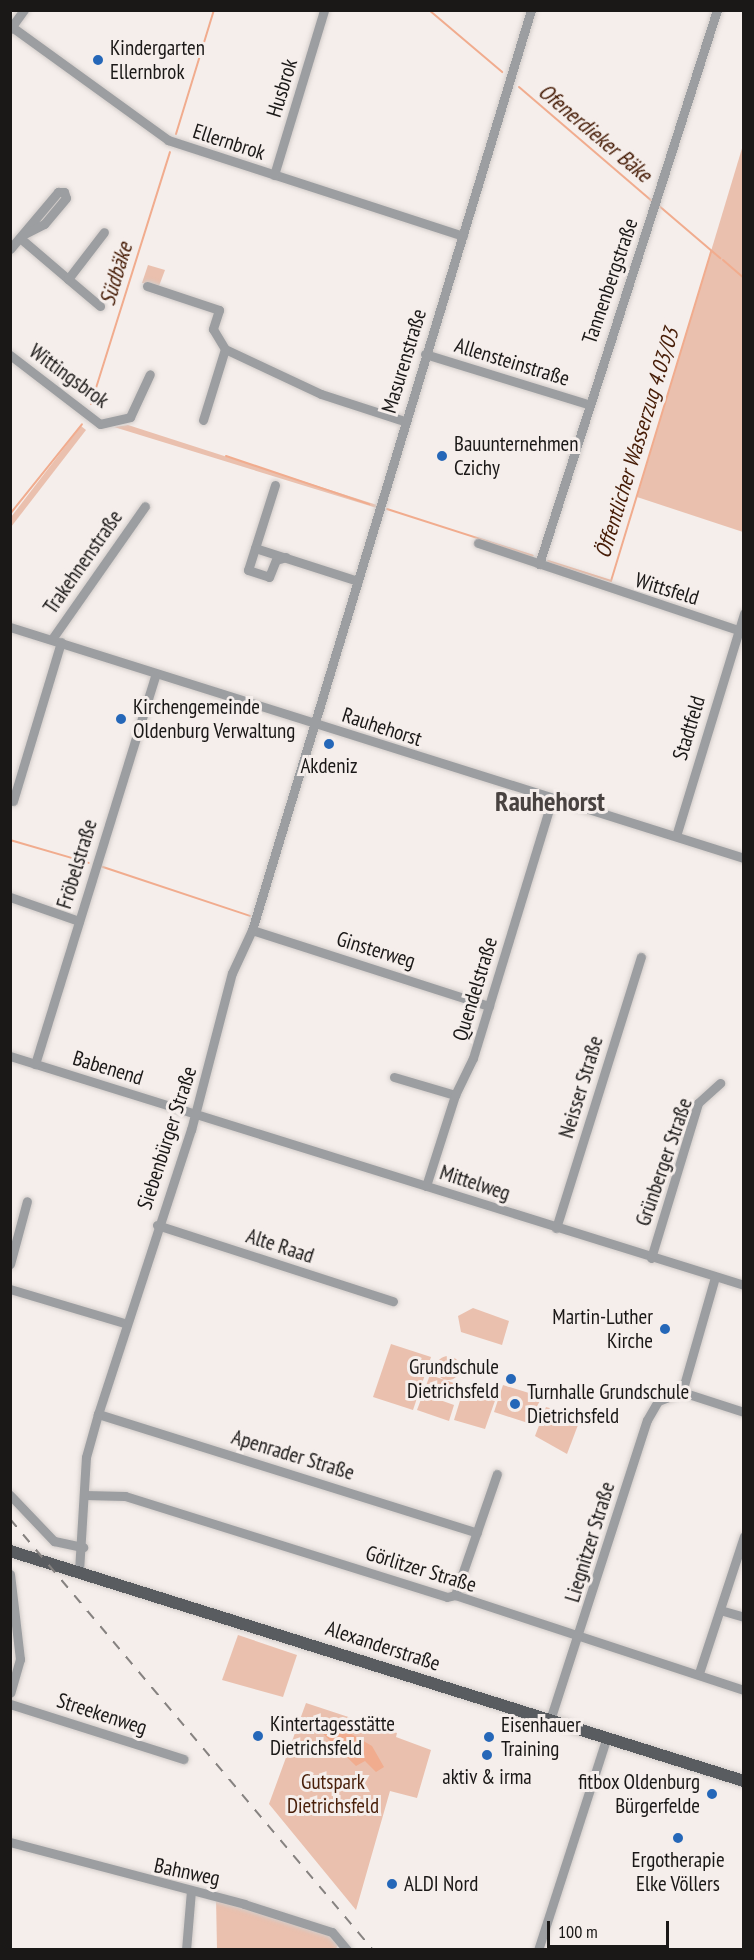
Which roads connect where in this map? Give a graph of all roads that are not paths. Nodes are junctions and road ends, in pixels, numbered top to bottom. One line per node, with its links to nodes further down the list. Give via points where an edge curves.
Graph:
1 (24, 10): 5 (street)
2 (324, 10): 6 (street, Husbrok)
3 (531, 10): 9 (street, Masurenstraße)
4 (717, 10): 18 (street, Tannenbergstraße)
5 (11, 28): 6 (street, Ellernbrok, via 168,140)
6 (274, 175): 9 (street, Ellernbrok)
7 (104, 232): 11 (street)
8 (22, 236): 8 (street, via 44,224 66,198 64,192 58,192); 10 (street); 11 (street)
9 (463, 236): 15 (street, Masurenstraße)
10 (10, 249)
11 (68, 279): 13 (street)
12 (147, 286): 14 (street, via 219,310 213,330)
13 (100, 306)
14 (225, 349): 19 (street); 20 (street, via 321,394)
15 (425, 354): 18 (street, Allensteinstraße); 20 (street, Masurenstraße)
16 (10, 355): 17 (street, Wittingsbrok, via 100,424 130,417)
17 (150, 374)
18 (588, 404): 26 (street, Tannenbergstraße)
19 (203, 420)
20 (404, 421): 27 (street, Masurenstraße)
21 (275, 485): 24 (street)
22 (145, 506): 31 (street, Trakehnenstraße)
23 (478, 543): 26 (street, Wittsfeld)
24 (255, 548): 25 (street); 25 (street, via 248,570 269,577 276,560)
25 (286, 558): 27 (street)
26 (539, 564): 30 (street, Wittsfeld)
27 (358, 581): 33 (street, Masurenstraße)
28 (744, 613): 30 (street, Stadtfeld)
29 (10, 627): 31 (street, Rauhehorst)
30 (741, 631): 36 (street, Stadtfeld)
31 (56, 641): 32 (street, Rauhehorst); 35 (street, Trakehnenstraße)
32 (156, 674): 33 (street, Rauhehorst); 39 (street, Fröbelstraße)
33 (316, 723): 34 (street, Rauhehorst); 40 (street, Siebenbürger Straße)
34 (552, 799): 36 (street, Rauhehorst); 42 (street, Quendelstraße)
35 (13, 801)
36 (676, 836): 37 (street, Rauhehorst)
37 (744, 858)
38 (10, 897): 39 (street)
39 (79, 921): 44 (street, Fröbelstraße)
40 (252, 930): 42 (street, Ginsterweg); 48 (street, Siebenbürger Straße, via 220,1013)
41 (641, 957): 52 (street, Neisser Straße)
42 (489, 1005): 47 (street, Quendelstraße)
43 (10, 1056): 44 (street, Babenend)
44 (35, 1065): 48 (street, Babenend)
45 (394, 1077): 47 (street)
46 (720, 1083): 53 (street, Grünberger Straße, via 698,1103)
47 (455, 1095): 49 (street, Quendelstraße)
48 (196, 1113): 49 (street, Mittelweg); 51 (street, Siebenbürger Straße)
49 (426, 1186): 52 (street, Mittelweg)
50 (27, 1201): 54 (street)
51 (157, 1225): 58 (street, Alte Raad); 59 (street, Siebenbürger Straße)
52 (556, 1228): 53 (street, Mittelweg)
53 (651, 1258): 55 (street, Mittelweg)
54 (10, 1264)
55 (715, 1277): 56 (street, Mittelweg); 60 (street)
56 (744, 1286)
57 (10, 1289): 59 (street)
58 (393, 1301)
59 (124, 1323): 62 (street, Siebenbürger Straße)
60 (682, 1392): 61 (street); 75 (street, Liegnitzer Straße, via 658,1401 647,1420)
61 (744, 1412)
62 (98, 1414): 65 (street, Siebenbürger Straße, via 86,1457); 66 (street, Apenrader Straße)
63 (497, 1474): 66 (street)
64 (10, 1495): 68 (street, via 54,1541)
65 (86, 1495): 68 (street, Siebenbürger Straße); 72 (street, Görlitzer Straße, via 125,1496 447,1597)
66 (477, 1533): 72 (street)
67 (744, 1536): 73 (street)
68 (82, 1547): 70 (street, Siebenbürger Straße)
69 (10, 1551): 70 (main road, Alexanderstraße)
70 (79, 1571): 80 (main road, Alexanderstraße)
71 (10, 1574): 78 (street, via 20,1659)
72 (455, 1594): 75 (street, Görlitzer Straße)
73 (720, 1610): 74 (street); 76 (street)
74 (744, 1617)
75 (579, 1638): 76 (street, Görlitzer Straße); 80 (street, Liegnitzer Straße)
76 (699, 1673): 77 (street, Görlitzer Straße)
77 (744, 1690)
78 (10, 1693)
79 (10, 1704): 82 (street, Streekenweg)
80 (550, 1720): 81 (main road, Alexanderstraße)
81 (608, 1737): 83 (main road, Alexanderstraße); 88 (street)
82 (183, 1759)
83 (744, 1780)
84 (10, 1842): 85 (street, Bahnweg)
85 (192, 1891): 86 (street); 87 (street, Bahnweg, via 332,1932)
86 (186, 1950)
87 (347, 1950)
88 (538, 1950)

